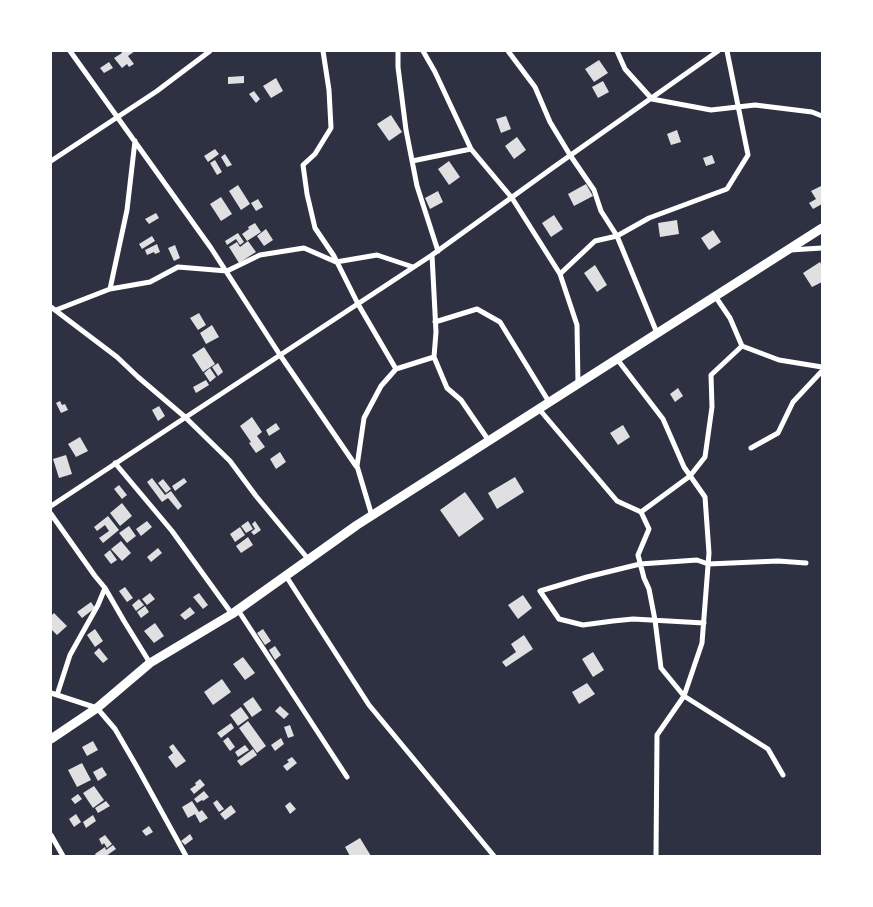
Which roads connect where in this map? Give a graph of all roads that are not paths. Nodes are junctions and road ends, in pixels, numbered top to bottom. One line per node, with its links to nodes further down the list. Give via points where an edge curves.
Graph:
1 (70, 51): 15 (street)
2 (210, 51): 15 (street)
3 (323, 51): 28 (street, via 331,128 303,165 315,228)
4 (398, 51): 20 (street)
5 (423, 51): 17 (street)
6 (617, 51): 12 (street, via 625,68)
7 (708, 51): 11 (street)
8 (718, 51): 11 (street)
9 (726, 51): 13 (street)
10 (509, 52): 18 (street, via 535,87)
11 (710, 58): 12 (street)
12 (652, 99): 13 (street, via 710,110); 18 (street)
13 (738, 107): 14 (street, via 755,105); 23 (street, via 748,155 727,189 649,218)
14 (822, 116)
15 (117, 117): 16 (street); 19 (street)
16 (135, 141): 30 (street); 32 (street, via 127,210)
17 (471, 149): 20 (street); 21 (street)
18 (570, 156): 21 (street); 23 (street, via 594,190 601,211)
19 (51, 160)
20 (412, 162): 25 (street)
21 (512, 198): 25 (street); 31 (street)
22 (822, 228): 26 (main road)
23 (617, 236): 31 (street, via 595,241); 37 (street)
24 (822, 248): 26 (street)
25 (438, 251): 27 (street)
26 (786, 251): 33 (main road)
27 (432, 255): 29 (street); 36 (street)
28 (336, 262): 29 (street, via 377,255); 30 (street, via 304,248 260,255); 34 (street)
29 (413, 267): 34 (street)
30 (227, 271): 32 (street, via 178,267 150,282); 39 (street)
31 (560, 274): 44 (street, via 577,325)
32 (110, 289): 35 (street)
33 (715, 296): 37 (main road); 38 (street, via 730,318)
34 (358, 304): 39 (street); 42 (street)
35 (54, 308): 47 (street)
36 (435, 322): 40 (street); 45 (street, via 477,309 500,322)
37 (657, 334): 41 (main road)
38 (742, 346): 43 (street, via 779,360); 52 (street, via 712,375 712,408 705,457)
39 (280, 355): 47 (street); 51 (street)
40 (434, 357): 42 (street); 48 (street, via 447,388 461,400)
41 (617, 359): 44 (main road); 52 (street, via 663,419)
42 (396, 368): 51 (street, via 381,386 364,418)
43 (822, 369): 49 (street, via 793,402 778,433)
44 (578, 384): 45 (main road)
45 (549, 402): 46 (main road)
46 (539, 408): 48 (main road); 54 (street, via 617,501)
47 (186, 417): 50 (street); 57 (street, via 230,461)
48 (489, 441): 56 (main road)
49 (751, 448)
50 (116, 463): 53 (street); 63 (street)
51 (357, 466): 56 (street)
52 (690, 476): 54 (street); 60 (street, via 705,497)
53 (51, 506)
54 (641, 512): 59 (street, via 649,529 638,556)
55 (51, 514): 62 (street)
56 (372, 516): 57 (main road)
57 (309, 560): 61 (main road)
58 (806, 563): 60 (street, via 778,560)
59 (640, 564): 60 (street, via 697,560); 64 (street); 64 (street, via 540,591 559,620 583,626 634,619)
60 (708, 564): 65 (street)
61 (286, 576): 63 (main road); 76 (street, via 370,705)
62 (105, 588): 66 (street); 67 (street)
63 (235, 612): 66 (main road); 72 (street)
64 (655, 620): 65 (street); 68 (street, via 661,668)
65 (704, 623): 68 (street, via 702,643)
66 (150, 662): 69 (main road)
67 (54, 694): 69 (street)
68 (684, 696): 71 (street, via 768,749); 77 (street, via 658,735)
69 (96, 708): 70 (main road); 75 (street, via 115,729)
70 (51, 739)
71 (783, 775)
72 (347, 777)
73 (51, 835): 74 (street)
74 (63, 856)
75 (186, 856)
76 (494, 856)
77 (656, 856)

